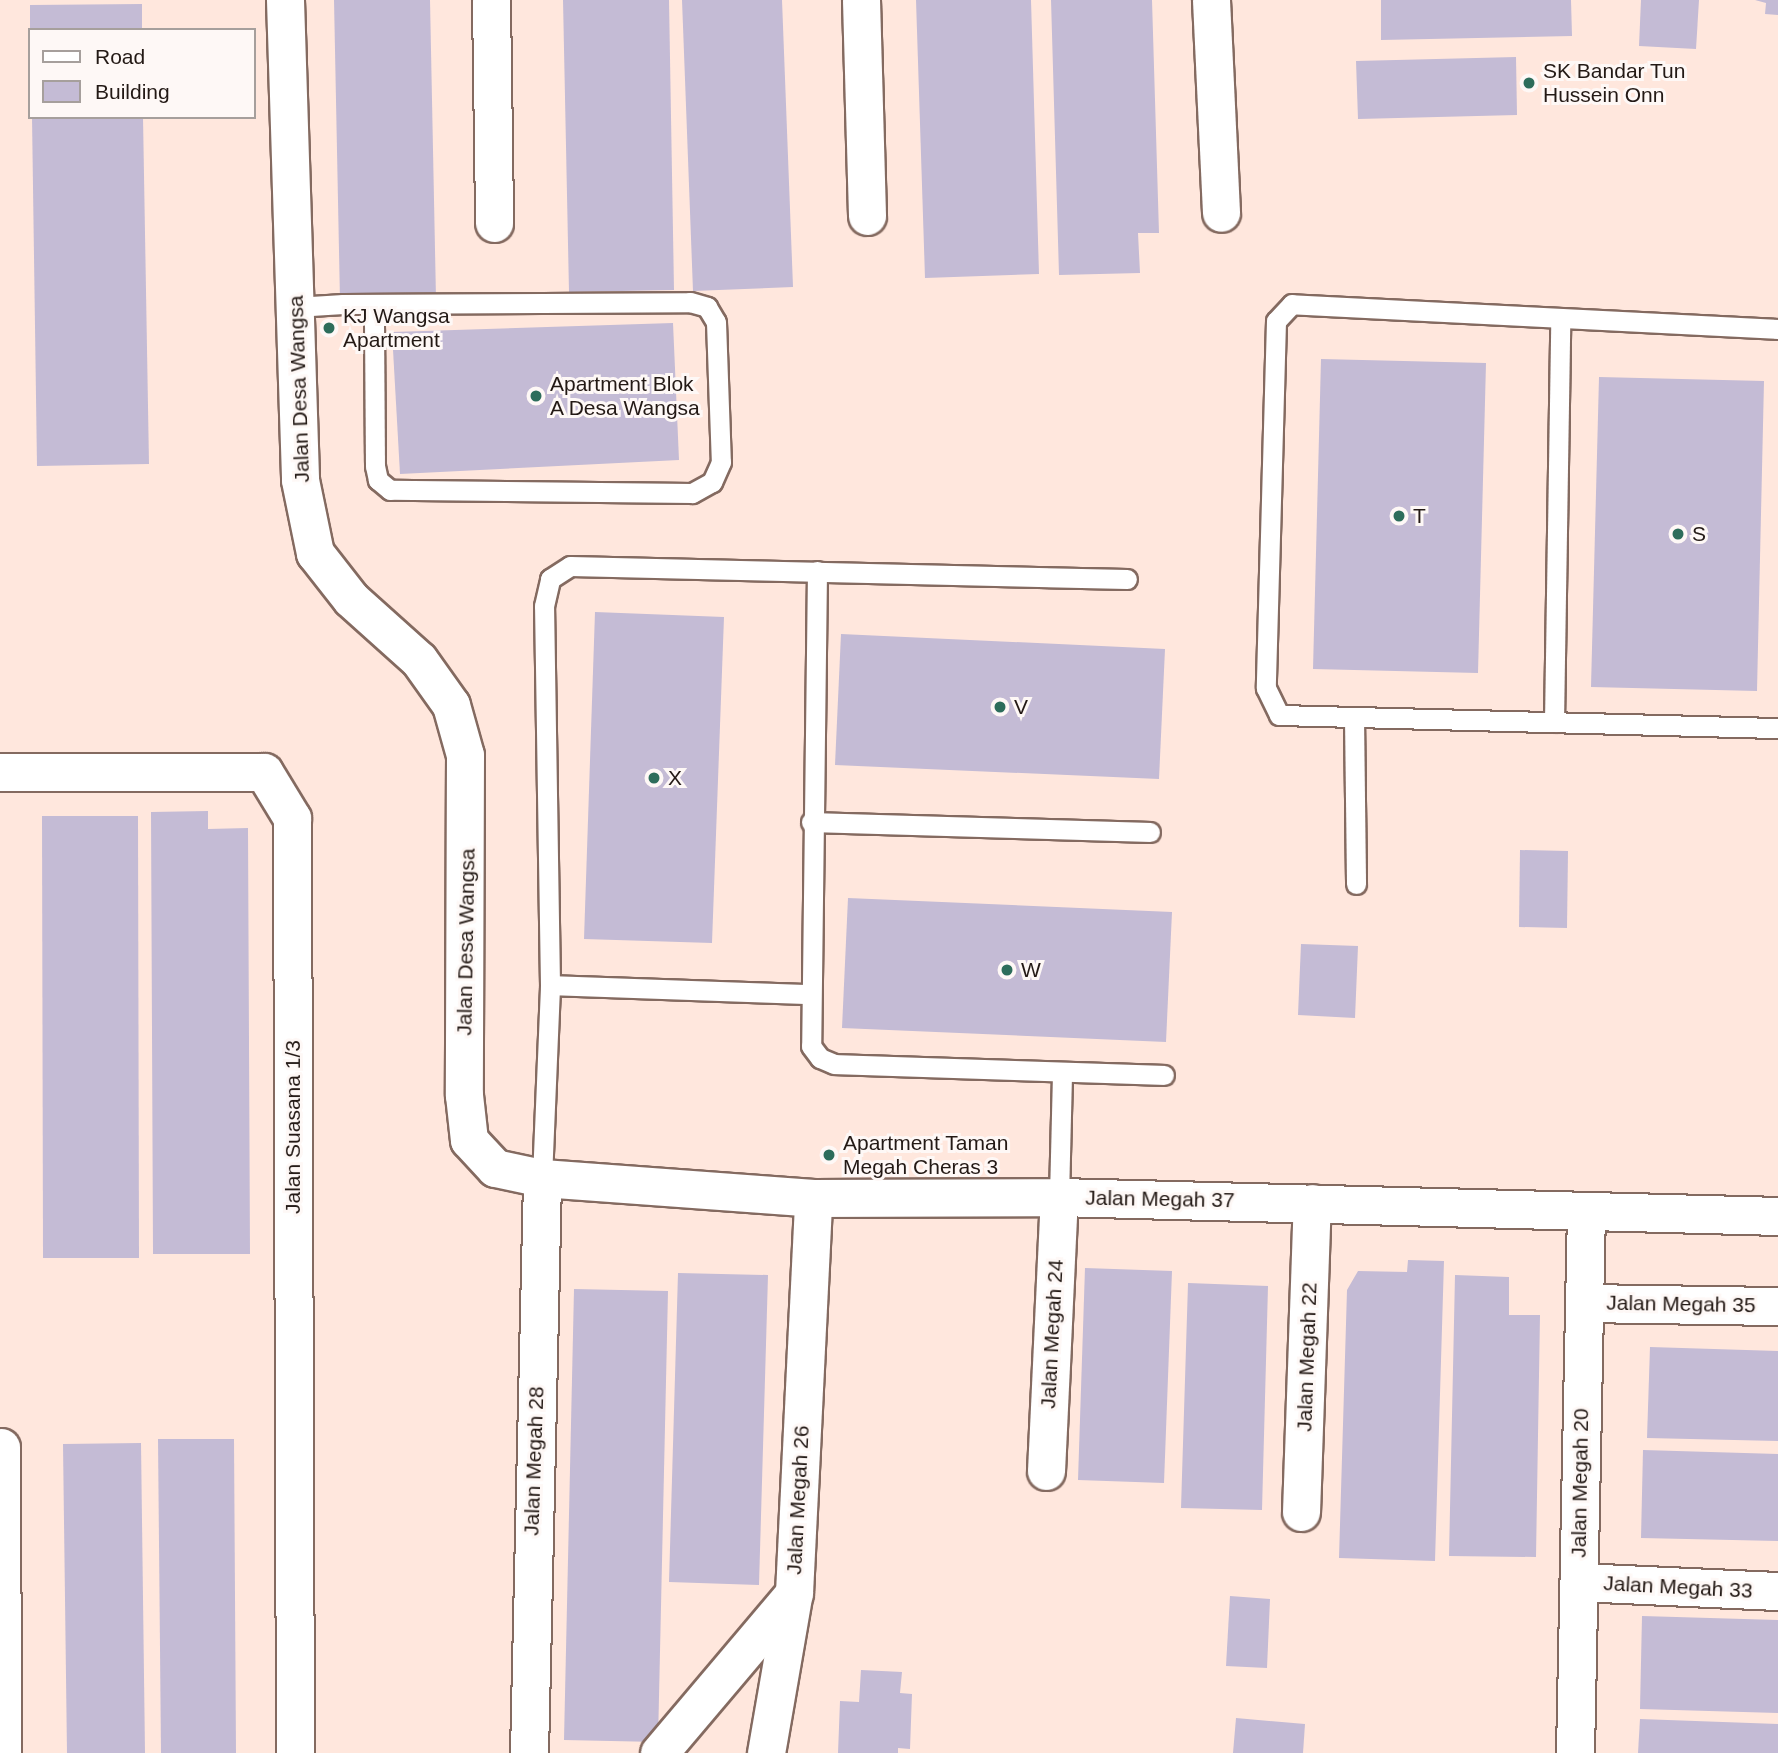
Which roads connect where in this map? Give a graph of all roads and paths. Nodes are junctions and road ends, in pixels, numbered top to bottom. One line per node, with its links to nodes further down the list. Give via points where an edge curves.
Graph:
1 (285, 0): 9 (street, Jalan Desa Wangsa)
2 (491, 0): 7 (street)
3 (861, 0): 6 (street)
4 (1211, 0): 5 (street)
5 (1222, 213)
6 (867, 216)
7 (494, 223)
8 (374, 304): 8 (lane, via 375,466 378,481 390,490 692,493 712,482 720,448 716,323 707,307 690,302); 9 (lane)
9 (295, 307): 25 (street, Jalan Desa Wangsa, via 300,480 315,553 351,599 419,660 451,705 465,755 464,1095 469,1140 495,1168)
10 (1560, 318): 11 (lane); 14 (lane, via 1292,304 1276,321 1266,688 1279,715); 15 (lane)
11 (1778, 329)
12 (817, 571): 13 (lane); 18 (lane); 21 (lane, via 570,566 550,579 544,606)
13 (1127, 579)
14 (1354, 717): 15 (lane); 20 (lane)
15 (1554, 722): 16 (lane)
16 (1778, 728)
17 (0, 772): 41 (street, Jalan Suasana 1/3, via 264,772 292,818)
18 (811, 822): 19 (lane); 22 (lane)
19 (1150, 832)
20 (1356, 884)
21 (550, 985): 22 (lane); 25 (lane)
22 (810, 994): 23 (lane, via 811,1046 820,1058 834,1064)
23 (1062, 1073): 24 (lane); 26 (lane)
24 (1164, 1076)
25 (542, 1178): 27 (street, Jalan Megah 37); 39 (street, Jalan Megah 28)
26 (1059, 1197): 27 (street, Jalan Megah 37); 28 (street, Jalan Megah 37); 34 (street, Jalan Megah 24)
27 (813, 1198): 38 (street, Jalan Megah 26)
28 (1312, 1203): 29 (street, Jalan Megah 37); 35 (street, Jalan Megah 22)
29 (1586, 1212): 30 (street, Jalan Megah 37); 31 (street, Jalan Megah 20)
30 (1778, 1216)
31 (1584, 1303): 32 (street, Jalan Megah 35); 36 (street, Jalan Megah 20)
32 (1778, 1306)
33 (1, 1447): 40 (street)
34 (1046, 1471)
35 (1301, 1512)
36 (1579, 1582): 37 (street, Jalan Megah 33); 44 (street, Jalan Megah 20)
37 (1778, 1591)
38 (794, 1593): 42 (street, Jalan Megah 26); 43 (street)
39 (528, 1748)
40 (2, 1753)
41 (295, 1753)
42 (659, 1753)
43 (766, 1753)
44 (1575, 1753)

